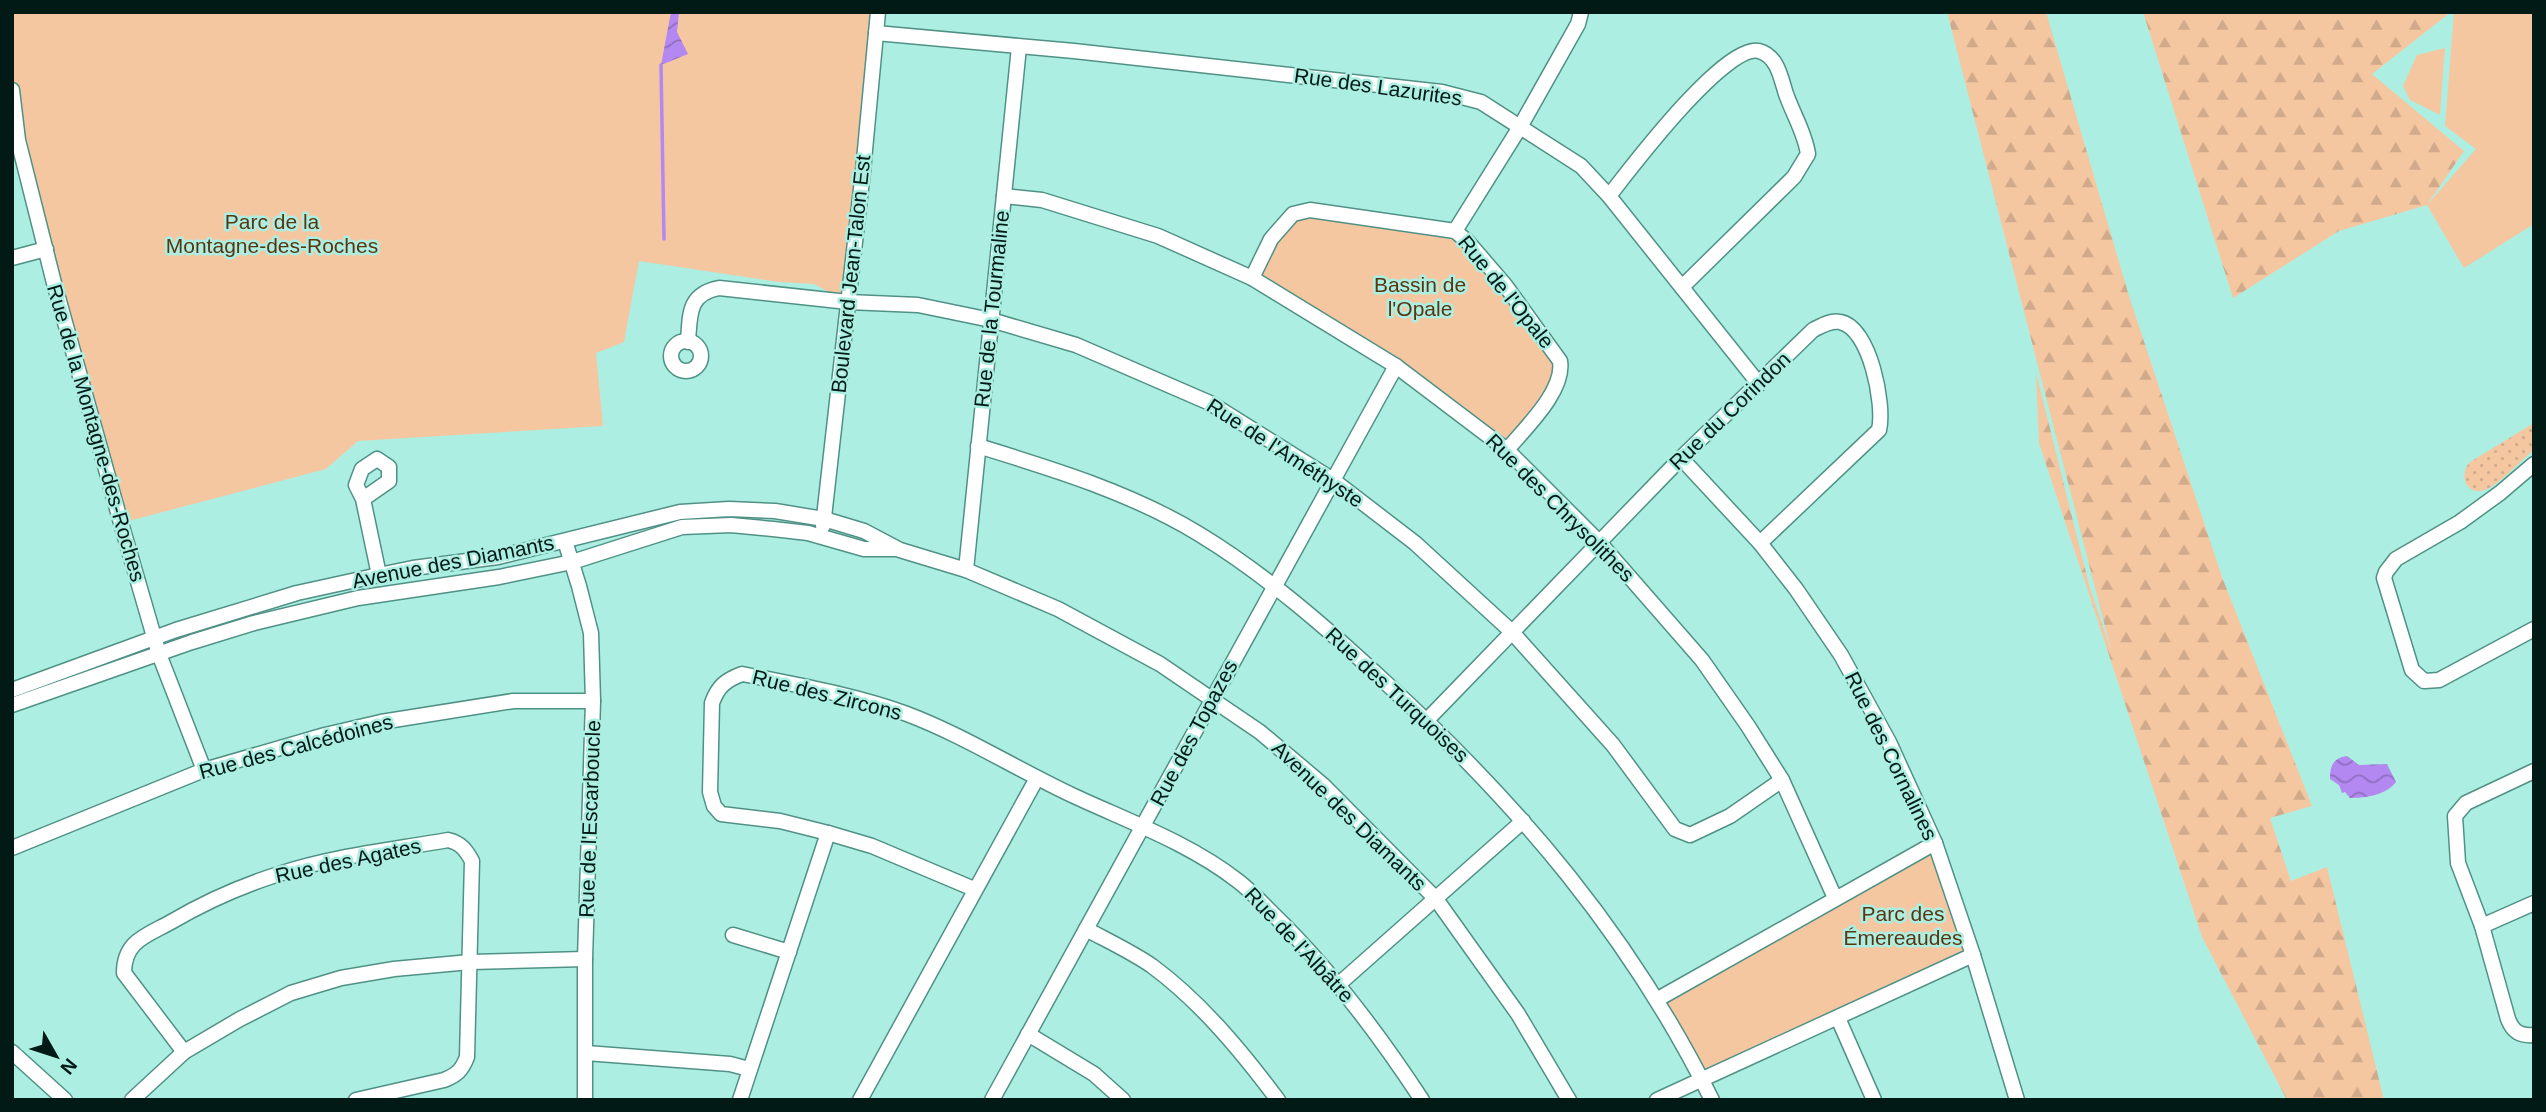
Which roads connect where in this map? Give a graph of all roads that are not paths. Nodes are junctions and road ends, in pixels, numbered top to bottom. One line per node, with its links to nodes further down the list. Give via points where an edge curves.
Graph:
1 (878, 12): 3 (street, Boulevard Jean-Talon Est)
2 (1581, 12): 6 (street)
3 (876, 33): 4 (street, Rue des Lazurites); 14 (street, Boulevard Jean-Talon Est)
4 (1019, 47): 6 (street, Rue des Lazurites, via 1442,92 1480,102); 7 (street, Rue de la Tourmaline)
5 (12, 90): 10 (street, Rue de la Montagne-des-Roches, via 18,141)
6 (1520, 127): 8 (street, Rue des Lazurites, via 1581,166); 9 (street)
7 (1004, 196): 12 (street, Rue des Chrysolithes, via 1042,200 1158,236); 15 (street, Rue de la Tourmaline)
8 (1609, 196): 13 (street, Rue des Lazurites); 13 (street, via 1718,70 1751,51 1770,57 1779,70 1808,154 1794,177)
9 (1455, 230): 12 (street, Rue de l'Opale, via 1310,210 1293,214 1271,239); 20 (street, Rue de l'Opale, via 1505,285 1560,361 1562,370 1554,390)
10 (46, 249): 11 (street); 37 (street, Rue de la Montagne-des-Roches)
11 (12, 258)
12 (1252, 278): 17 (street, Rue des Chrysolithes)
13 (1682, 287): 18 (street, Rue des Lazurites)
14 (848, 302): 15 (street, Rue de l'Améthyste, via 918,305); 16 (street, Rue de l'Améthyste, via 706,290 693,306); 25 (street, Boulevard Jean-Talon Est)
15 (990, 320): 19 (street, Rue de la Tourmaline); 23 (street, Rue de l'Améthyste, via 1076,345 1210,403)
16 (688, 342)
17 (1396, 366): 20 (street, Rue des Chrysolithes); 23 (street, Rue des Topazes)
18 (1759, 384): 21 (street, Rue du Corindon); 29 (street, Rue du Corindon, via 1813,330 1840,322 1861,336 1882,418 1871,440)
19 (978, 446): 32 (street, Rue de la Tourmaline); 34 (street, Rue des Turquoises, via 1125,497 1198,534)
20 (1507, 450): 28 (street, Rue des Chrysolithes)
21 (1681, 458): 28 (street, Rue du Corindon); 29 (street, Rue des Cornalines)
22 (2534, 464): 35 (street, via 2460,522 2396,559 2384,578 2412,670 2424,681 2439,680)
23 (1333, 480): 34 (street, Rue des Topazes); 36 (street, Rue de l'Améthyste, via 1415,543)
24 (363, 499): 33 (street)
25 (824, 519): 26 (street, Boulevard Jean-Talon Est); 27 (street, Avenue des Diamants, via 729,509 680,512); 30 (street, Avenue des Diamants, via 864,531)
26 (821, 536): 30 (street, Avenue des Diamants, via 864,549); 31 (street, Avenue des Diamants, via 731,525 682,527)
27 (565, 541): 31 (street, Rue de l'Escarboucle); 33 (street, Avenue des Diamants, via 498,557)
28 (1600, 542): 36 (street, Rue du Corindon); 47 (street, Rue des Chrysolithes, via 1702,660)
29 (1759, 543): 51 (street, Rue des Cornalines, via 1841,655 1889,742)
30 (900, 550): 32 (street, Avenue des Diamants)
31 (572, 562): 38 (street, Avenue des Diamants, via 303,610); 41 (street, Rue de l'Escarboucle, via 591,633)
32 (966, 570): 40 (street, Avenue des Diamants, via 1058,609)
33 (379, 575): 37 (street, Avenue des Diamants, via 297,593)
34 (1272, 586): 40 (street, Rue des Topazes); 43 (street, Rue des Turquoises)
35 (2534, 629)
36 (1512, 632): 43 (street, Rue du Corindon); 47 (street, Rue de l'Améthyste, via 1614,745 1682,834 1690,835 1730,816)
37 (154, 637): 38 (street, Rue de la Montagne-des-Roches); 39 (street, Avenue des Diamants)
38 (159, 654): 42 (street, Avenue des Diamants); 44 (street, Rue de la Montagne-des-Roches)
39 (12, 690)
40 (1212, 698): 49 (street, Rue des Topazes); 55 (street, Avenue des Diamants, via 1323,785)
41 (593, 701): 44 (street, Rue des Calcédoines, via 513,701 381,722); 62 (street, Rue de l'Escarboucle)
42 (12, 705)
43 (1426, 720): 48 (street, Rue des Turquoises)
44 (204, 770): 52 (street, Rue des Calcédoines)
45 (2534, 771): 57 (street, via 2466,803 2455,816 2458,863)
46 (1037, 778): 49 (street, Rue des Zircons); 50 (street, Rue des Zircons, via 905,713 743,674 728,679 712,703 710,792 714,806 721,814); 53 (street)
47 (1782, 780): 54 (street, Rue des Chrysolithes)
48 (1523, 821): 55 (street); 65 (street, Rue des Turquoises, via 1595,908)
49 (1144, 825): 58 (street, Rue des Topazes); 64 (street, Rue de l'Albâtre, via 1240,882)
50 (828, 833): 53 (street, Rue des Zircons, via 872,846); 60 (street)
51 (1935, 843): 54 (street); 61 (street, Rue des Cornalines)
52 (12, 848)
53 (974, 889): 79 (street)
54 (1835, 898): 65 (street)
55 (1436, 899): 64 (street); 84 (street, Avenue des Diamants, via 1517,1014)
56 (2534, 903): 57 (street)
57 (2482, 926): 68 (street, via 2510,1026 2520,1035)
58 (1086, 929): 67 (street, Rue des Topazes); 82 (street, via 1174,984 1213,1022)
59 (733, 935): 60 (street)
60 (789, 952): 72 (street)
61 (1973, 956): 66 (street); 88 (street, Rue des Cornalines)
62 (585, 959): 63 (street); 71 (street, Rue de l'Escarboucle)
63 (470, 962): 70 (street, via 394,969 291,993); 70 (street, Rue des Agates, via 472,861 456,842 334,860 279,874 204,903 136,941 127,951 124,973); 76 (street, via 464,1067 444,1080)
64 (1339, 984): 83 (street, Rue de l'Albâtre)
65 (1658, 999): 73 (street, Rue des Turquoises)
66 (1838, 1017): 73 (street); 87 (street)
67 (1028, 1034): 80 (street, Rue des Topazes); 81 (street, via 1094,1074)
68 (2534, 1035)
69 (12, 1052): 74 (street)
70 (184, 1052): 75 (street)
71 (586, 1053): 72 (street); 77 (street, Rue de l'Escarboucle)
72 (749, 1069): 78 (street)
73 (1702, 1079): 85 (street); 86 (street, Rue des Turquoises)
74 (65, 1100)
75 (132, 1100)
76 (356, 1100)
77 (585, 1100)
78 (740, 1100)
79 (860, 1100)
80 (992, 1100)
81 (1123, 1100)
82 (1278, 1100)
83 (1422, 1100)
84 (1569, 1100)
85 (1657, 1100)
86 (1712, 1100)
87 (1874, 1100)
88 (2017, 1100)

